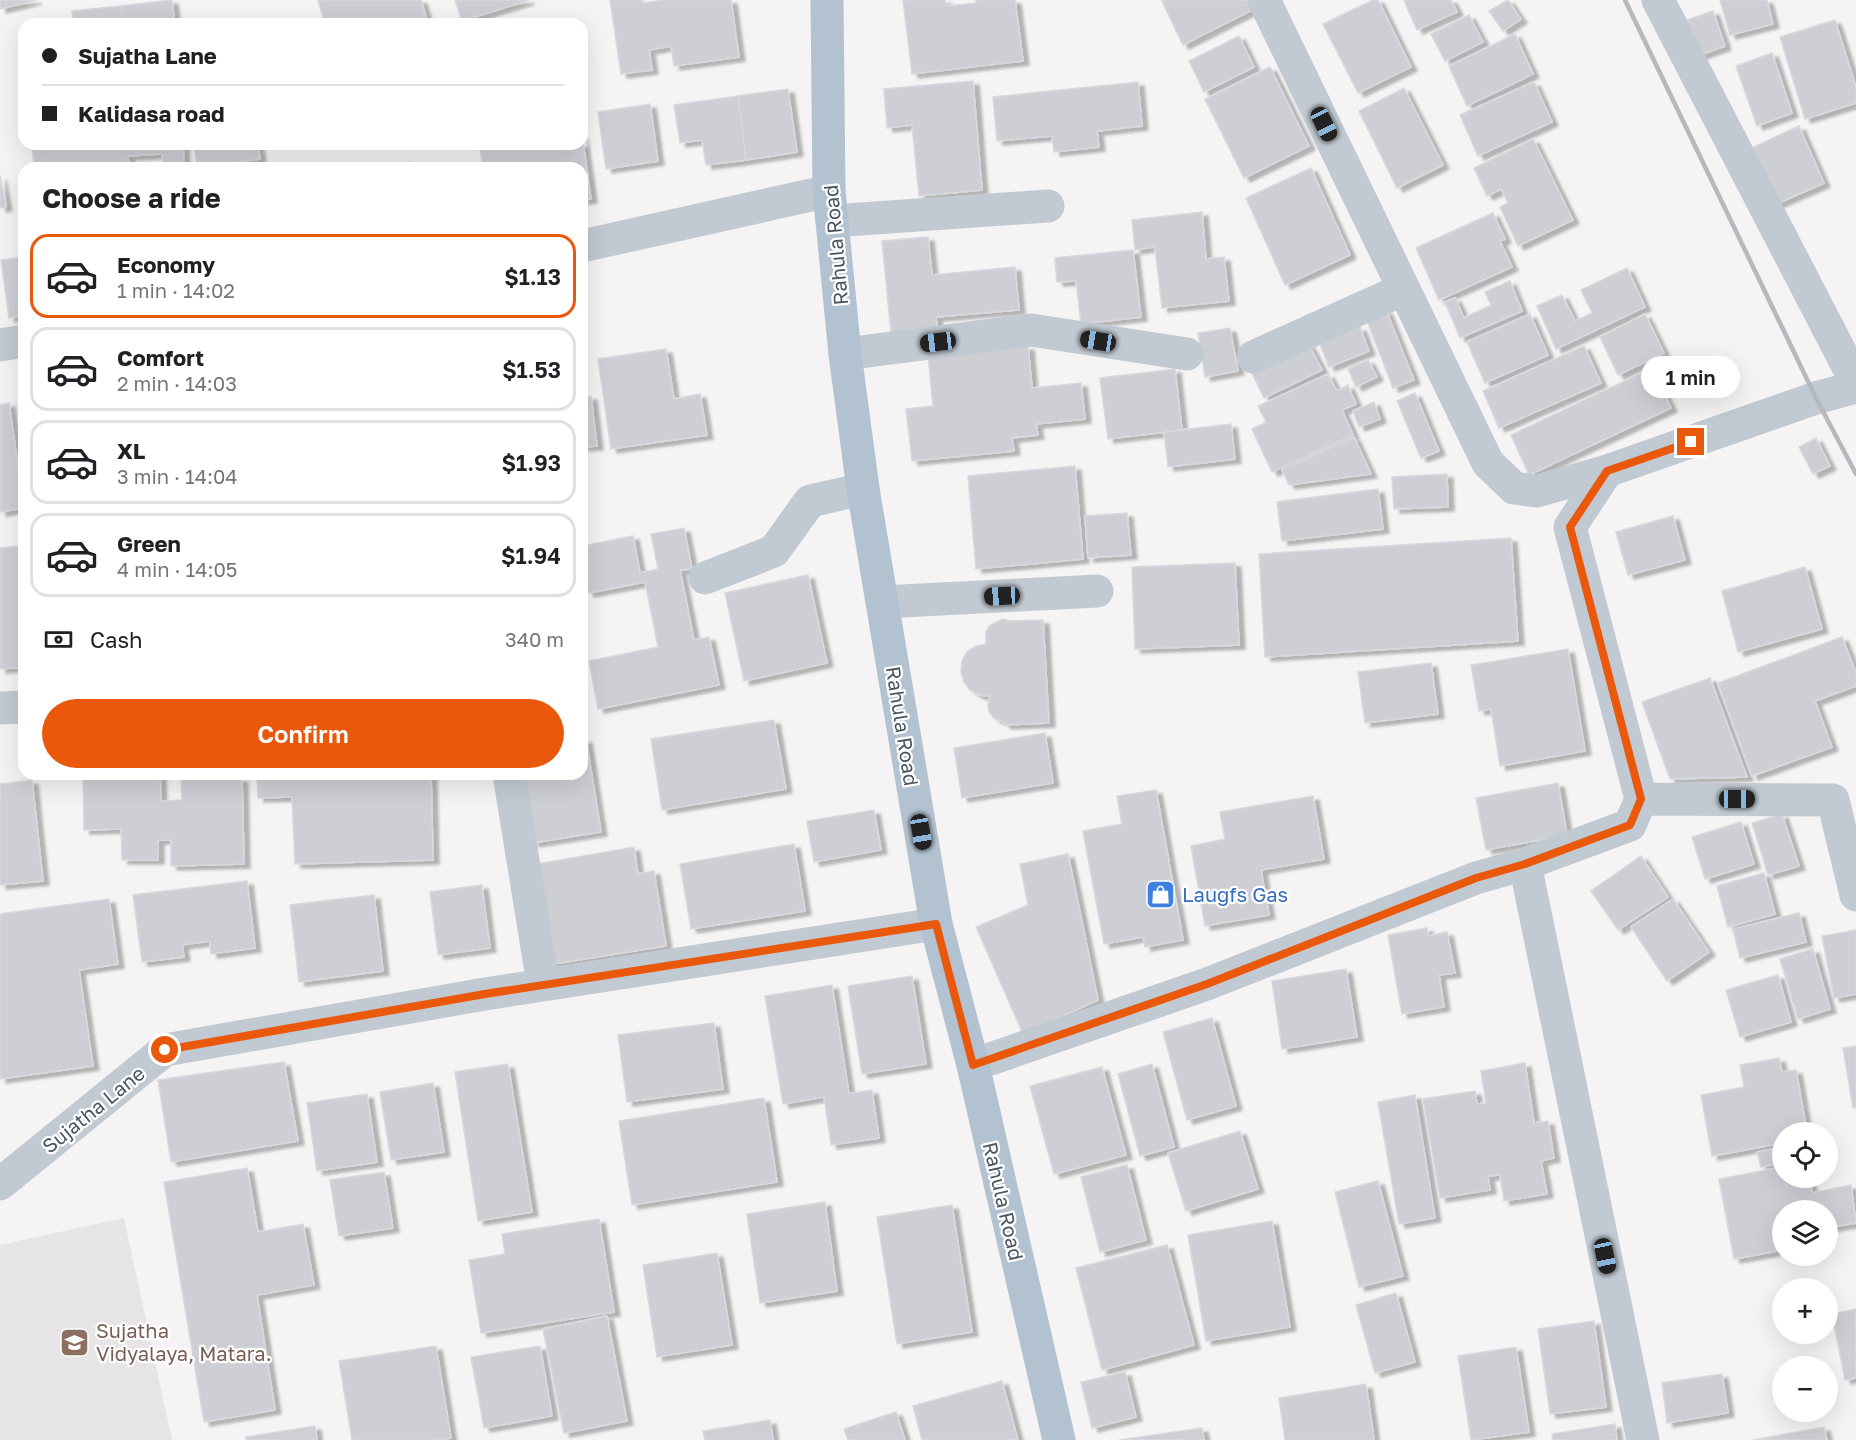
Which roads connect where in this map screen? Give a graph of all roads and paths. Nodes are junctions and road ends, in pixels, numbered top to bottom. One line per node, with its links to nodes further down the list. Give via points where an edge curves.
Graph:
1 (827, 0): 4 (main road, Rahula Road)
2 (1264, 0): 7 (street)
3 (1658, 0): 13 (street)
4 (830, 206): 5 (street); 6 (street); 10 (main road, Rahula Road)
5 (1048, 206)
6 (588, 245)
7 (1404, 289): 12 (street); 14 (street, via 1488,463 1514,488 1537,491)
8 (18, 342): 9 (street)
9 (0, 345)
10 (845, 354): 11 (street, via 1031,330); 15 (main road, Rahula Road)
11 (1187, 354)
12 (1253, 357)
13 (1856, 384): 14 (street)
14 (1607, 471): 22 (street, via 1570,527)
15 (863, 489): 16 (street, via 810,501 774,551); 18 (main road, Rahula Road)
16 (705, 578)
17 (1097, 591): 18 (street)
18 (883, 602): 25 (main road, Rahula Road)
19 (18, 707): 20 (street)
20 (0, 708)
21 (510, 780): 26 (street)
22 (1641, 799): 23 (street, via 1630,825); 24 (street, via 1833,800)
23 (1525, 864): 27 (street, via 1476,878 1207,984); 30 (street)
24 (1856, 895)
25 (936, 924): 26 (street, Sujatha Lane); 27 (main road, Rahula Road)
26 (543, 984): 28 (street, Sujatha Lane, via 165,1050)
27 (973, 1065): 29 (main road, Rahula Road)
28 (0, 1184)
29 (1059, 1440)
30 (1643, 1440)

